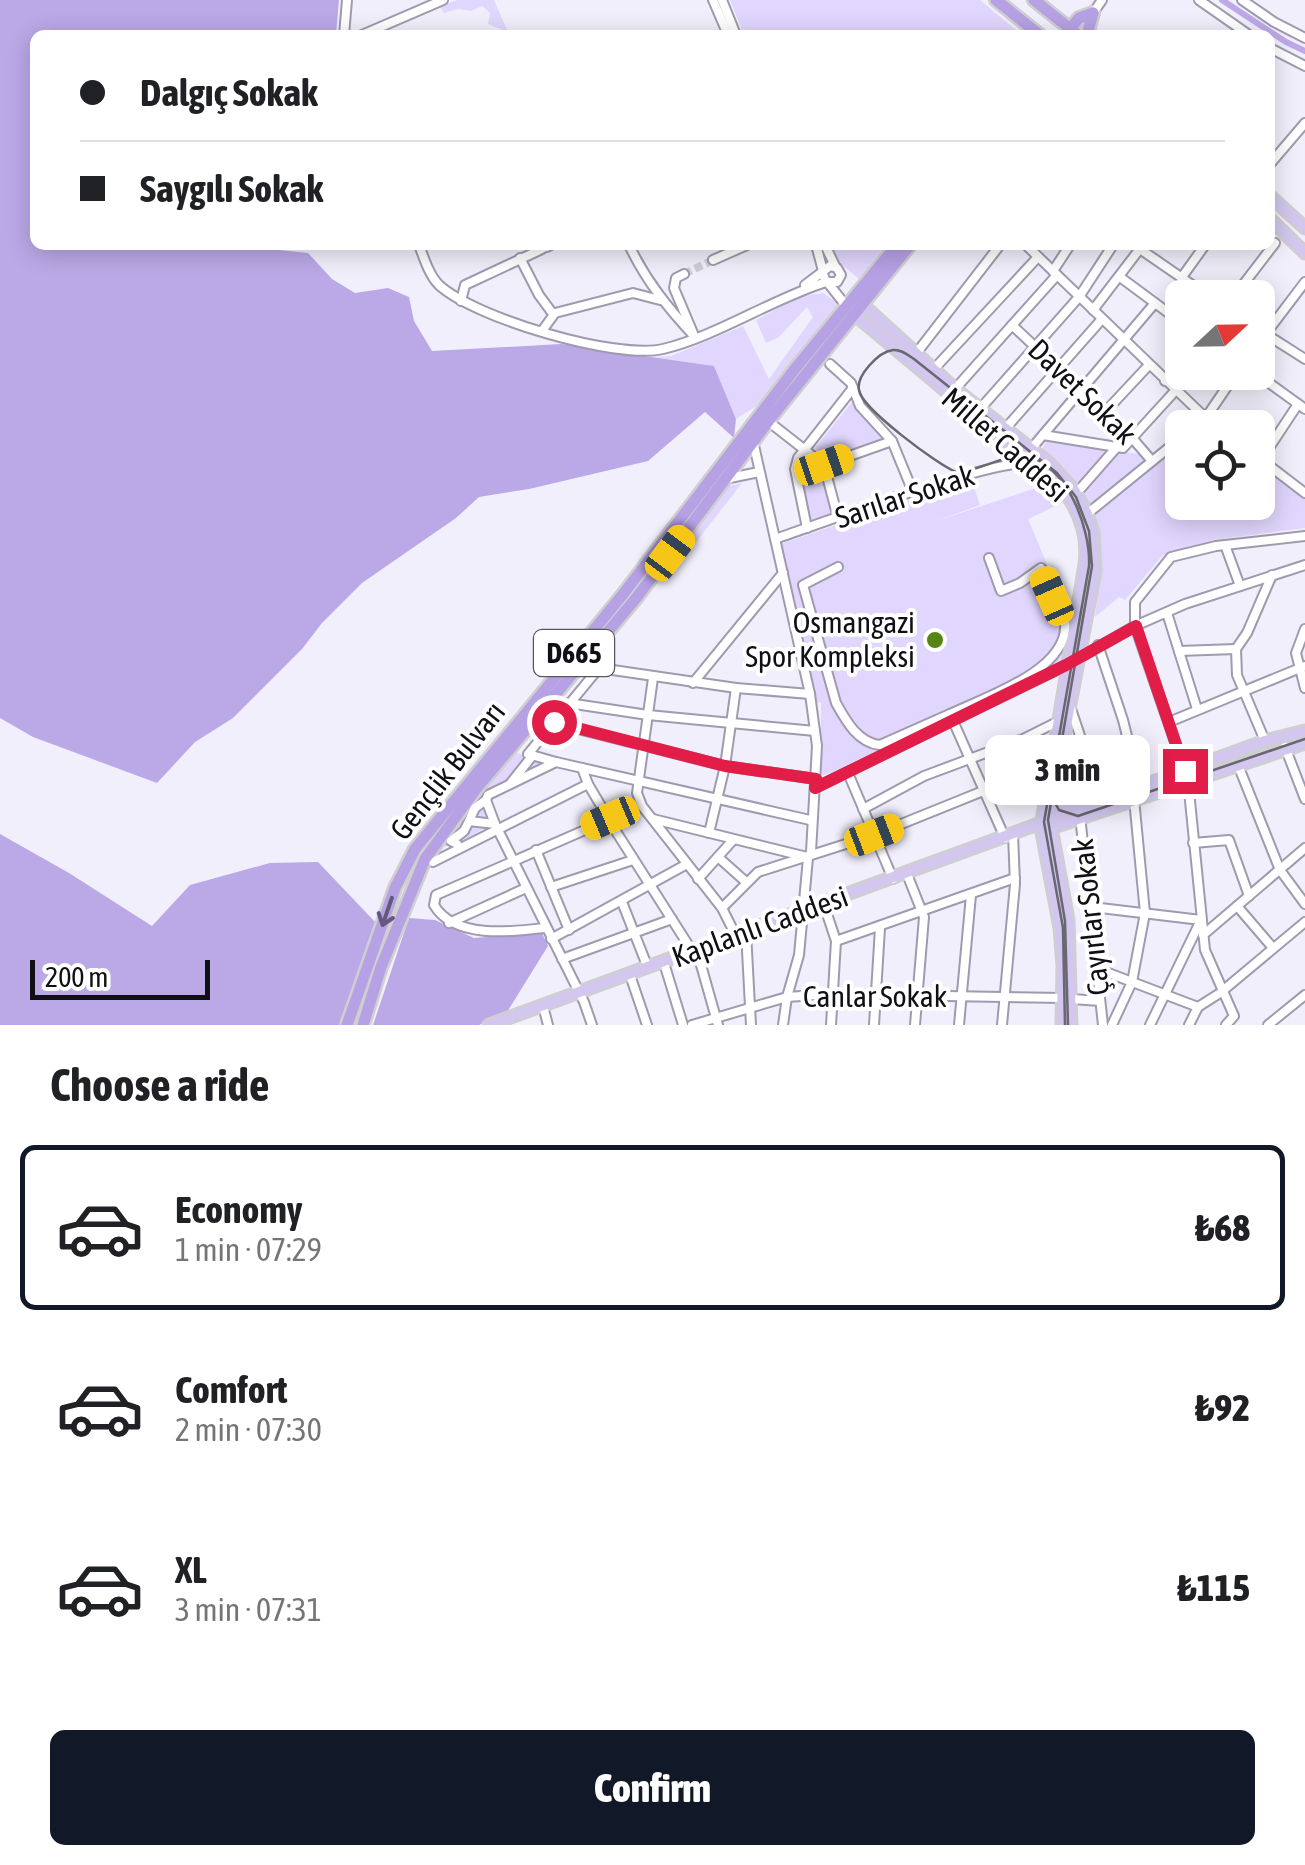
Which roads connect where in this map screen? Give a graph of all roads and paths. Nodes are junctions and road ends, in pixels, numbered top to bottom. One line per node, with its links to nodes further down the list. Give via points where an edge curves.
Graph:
1 (348, 0): 11 (street)
2 (444, 0): 12 (street)
3 (713, 0): 13 (street)
4 (722, 0): 14 (street)
5 (996, 0): 15 (highway)
6 (1034, 0): 16 (highway)
7 (1102, 0): 10 (street)
8 (1199, 0): 19 (street)
9 (1242, 0): 20 (street)
10 (1093, 13): 17 (highway, via 1079,18); 18 (highway)
11 (345, 30)
12 (374, 30)
13 (726, 30)
14 (734, 30)
15 (1032, 30)
16 (1068, 30)
17 (1073, 30)
18 (1089, 30)
19 (1242, 30)
20 (1305, 38)
21 (1275, 51): 22 (street)
22 (1305, 66)
23 (1305, 124): 24 (street)
24 (1275, 158)
25 (1275, 201): 27 (main road)
26 (1275, 224): 44 (main road)
27 (1305, 228)
28 (421, 250): 58 (street)
29 (540, 250): 46 (street)
30 (631, 250): 61 (street)
31 (737, 250): 47 (street)
32 (817, 250): 51 (street)
33 (827, 250): 48 (street)
34 (894, 250): 64 (highway, Gençlik Bulvarı / D665)
35 (905, 250): 64 (highway, Gençlik Bulvarı / D665)
36 (996, 250): 77 (street)
37 (1032, 250): 45 (street)
38 (1067, 250): 49 (street)
39 (1111, 250): 60 (street)
40 (1139, 250): 52 (street)
41 (1145, 250): 54 (street)
42 (1202, 250): 54 (street)
43 (1269, 250): 56 (street)
44 (1305, 252)
45 (1038, 257): 49 (street); 82 (street)
46 (520, 258): 59 (street); 67 (street)
47 (714, 260)
48 (835, 266): 51 (street, via 827,267); 53 (street)
49 (1055, 273): 60 (street); 70 (street)
50 (684, 274): 72 (street, via 674,288)
51 (825, 277): 53 (street, via 834,284); 64 (street); 72 (street)
52 (1120, 277): 63 (street); 65 (street)
53 (840, 278): 64 (street)
54 (1182, 278): 55 (street)
55 (1185, 280)
56 (1246, 280)
57 (1305, 282): 68 (street)
58 (439, 284): 59 (street); 62 (street)
59 (465, 285): 62 (street)
60 (1079, 296): 65 (street); 76 (street)
61 (660, 300): 67 (street, via 634,293); 72 (street)
62 (461, 301): 71 (street)
63 (1156, 304): 66 (street); 73 (street)
64 (855, 305): 77 (main road, Millet Caddesi); 98 (highway, Gençlik Bulvarı / D665); 106 (main road, Millet Caddesi); 256 (highway, Gençlik Bulvarı / D665, one-way to 256, via 794,370 624,593 415,849)
65 (1093, 310): 69 (street)
66 (1165, 311)
67 (553, 314): 71 (street)
68 (1275, 316)
69 (1102, 319): 73 (street); 81 (street)
70 (1012, 324): 76 (street, Davet Sokak); 86 (street)
71 (542, 331): 72 (street, via 635,351 666,349)
72 (695, 337)
73 (1124, 341): 80 (street); 87 (street)
74 (1275, 341): 78 (street)
75 (1305, 345): 78 (street)
76 (1034, 346): 81 (street, Davet Sokak); 90 (street)
77 (915, 355): 82 (main road, Millet Caddesi)
78 (1302, 357)
79 (830, 364): 85 (street)
80 (1148, 366): 83 (street); 92 (street)
81 (1058, 368): 87 (street, Davet Sokak); 94 (street)
82 (933, 370): 86 (main road, Millet Caddesi)
83 (1165, 380)
84 (1275, 387): 89 (street)
85 (853, 388): 99 (street, via 860,406); 102 (street)
86 (955, 390): 90 (main road, Millet Caddesi)
87 (1082, 390): 92 (street, Davet Sokak); 95 (street)
88 (1175, 391): 91 (street); 97 (street)
89 (1302, 406): 96 (street)
90 (980, 409): 94 (main road, Millet Caddesi)
91 (1195, 410)
92 (1105, 412): 97 (street, Davet Sokak)
93 (774, 425): 102 (street)
94 (1005, 429): 101 (main road, Millet Caddesi)
95 (1043, 435): 100 (street); 101 (street)
96 (1275, 439)
97 (1133, 440): 100 (street); 104 (street, Davet Sokak)
98 (754, 441): 108 (street); 109 (highway, Gençlik Bulvarı / D665)
99 (892, 441): 105 (street); 111 (street)
100 (1116, 448): 110 (street)
101 (1031, 449): 113 (main road, Millet Caddesi, via 1064,478)
102 (802, 450): 105 (street); 115 (street, via 795,469)
103 (1165, 451): 104 (street)
104 (1152, 462): 113 (street)
105 (824, 465): 114 (street)
106 (1037, 465): 111 (street, Sarılar Sokak, via 1013,463); 132 (main road, Millet Caddesi, via 1071,499 1086,541)
107 (1275, 471): 112 (street)
108 (759, 472): 109 (street); 117 (street)
109 (725, 478): 143 (highway, Gençlik Bulvarı / D665)
110 (1080, 488)
111 (913, 492): 114 (street, Sarılar Sokak)
112 (1305, 493)
113 (1087, 514): 131 (main road, Millet Caddesi, via 1095,571)
114 (838, 518): 115 (street, Sarılar Sokak)
115 (807, 528): 117 (street, Sarılar Sokak)
116 (1305, 536): 118 (street)
117 (775, 539): 122 (street)
118 (1225, 546): 124 (street); 126 (street, via 1171,558 1134,602)
119 (988, 558): 145 (street, via 1001,591 1040,568 1066,632 1052,659)
120 (1305, 565): 123 (street)
121 (838, 567): 145 (street, via 803,585 845,720 868,743 880,745)
122 (782, 573): 135 (street); 139 (street)
123 (1272, 575): 124 (street); 129 (street)
124 (1240, 586): 125 (street)
125 (1167, 613): 126 (street); 130 (street)
126 (1136, 626): 128 (street); 148 (street)
127 (1305, 629): 133 (street, via 1296,652)
128 (1098, 645): 131 (street); 170 (street)
129 (1236, 649): 130 (street); 138 (street)
130 (1179, 651): 142 (street)
131 (1080, 654): 132 (street); 141 (main road, Millet Caddesi)
132 (1066, 665): 145 (street); 147 (main road, Millet Caddesi)
133 (1302, 668): 137 (street); 138 (street)
134 (653, 678): 135 (street); 140 (street, via 599,668); 144 (street)
135 (693, 683): 136 (street)
136 (736, 688): 139 (street); 149 (street)
137 (1305, 688)
138 (1243, 690): 142 (street); 152 (street)
139 (810, 694): 150 (street)
140 (568, 703): 144 (street); 146 (street)
141 (1070, 706): 169 (main road, Millet Caddesi); 176 (street)
142 (1196, 710): 148 (street)
143 (539, 714): 146 (street); 257 (highway, Gençlik Bulvarı / D665, via 418,870)
144 (648, 715): 149 (street); 154 (street)
145 (952, 718): 157 (street); 163 (street)
146 (554, 722): 154 (street); 156 (street)
147 (1057, 722): 157 (street); 159 (main road, Millet Caddesi)
148 (1170, 722): 164 (street)
149 (731, 724): 150 (street); 161 (street)
150 (814, 731): 166 (street)
151 (1305, 731): 152 (main road, Kaplanlı Caddesi)
152 (1266, 742): 164 (main road, Kaplanlı Caddesi)
153 (1305, 743): 155 (main road, Kaplanlı Caddesi)
154 (644, 746): 161 (street); 165 (street)
155 (1285, 748): 160 (main road, Kaplanlı Caddesi); 173 (street)
156 (532, 755): 158 (street); 167 (street)
157 (968, 758): 171 (street); 177 (street)
158 (556, 762): 162 (street); 167 (street)
159 (1050, 764): 171 (street); 183 (main road, Millet Caddesi)
160 (1238, 764): 164 (main road, Kaplanlı Caddesi); 199 (street)
161 (725, 766): 166 (street); 175 (street)
162 (582, 768): 165 (street); 168 (street)
163 (848, 774): 166 (street); 177 (street)
164 (1186, 776): 170 (main road, Kaplanlı Caddesi); 172 (main road, Kaplanlı Caddesi); 190 (street)
165 (639, 781): 175 (street); 180 (street, via 638,794)
166 (816, 783): 181 (street)
167 (510, 784): 174 (street)
168 (588, 784): 179 (street); 184 (street)
169 (1055, 784): 178 (main road, via 1062,804); 183 (main road, Millet Caddesi)
170 (1140, 788): 176 (main road, Kaplanlı Caddesi)
171 (984, 792): 186 (street); 187 (street)
172 (1134, 799): 178 (main road, Kaplanlı Caddesi); 218 (street)
173 (1305, 799)
174 (486, 800): 182 (street); 184 (street)
175 (717, 801): 181 (street); 185 (street)
176 (1102, 801): 178 (main road, Kaplanlı Caddesi)
177 (863, 808): 186 (street)
178 (1078, 813): 183 (main road, Kaplanlı Caddesi); 215 (street, Çayırlar Sokak)
179 (610, 818): 192 (street); 196 (street)
180 (653, 819): 185 (street); 198 (street)
181 (810, 820): 194 (street)
182 (469, 821): 184 (street); 189 (street)
183 (1043, 825): 187 (main road, Kaplanlı Caddesi); 249 (main road, Millet Caddesi, via 1068,920)
184 (496, 826): 195 (street); 197 (street)
185 (709, 833): 188 (street)
186 (874, 835): 194 (street); 203 (street)
187 (1009, 836): 200 (main road, Kaplanlı Caddesi); 201 (street)
188 (733, 840): 193 (street); 194 (street)
189 (450, 842)
190 (1194, 843): 209 (street, via 1229,840); 220 (street)
191 (1305, 848): 199 (street)
192 (536, 850): 195 (street); 205 (street)
193 (718, 857): 202 (street); 204 (street)
194 (808, 858): 204 (street); 216 (street)
195 (512, 860): 207 (street); 221 (street, via 436,895 434,905)
196 (634, 860): 205 (street); 206 (street)
197 (434, 862)
198 (688, 864): 202 (street); 206 (street)
199 (1280, 870): 209 (street); 212 (street)
200 (907, 874): 203 (main road, Kaplanlı Caddesi); 217 (street)
201 (1015, 878): 208 (street); 248 (street)
202 (698, 879): 214 (street)
203 (893, 879): 211 (main road, Kaplanlı Caddesi)
204 (746, 882): 214 (street)
205 (551, 887): 225 (street)
206 (650, 887): 210 (street); 219 (street)
207 (526, 888): 221 (street); 223 (street)
208 (970, 895): 217 (street); 247 (street)
209 (1248, 896): 213 (street)
210 (622, 902): 225 (street); 226 (street)
211 (822, 902): 216 (main road, Kaplanlı Caddesi); 230 (street)
212 (1305, 904)
213 (1237, 906): 228 (street); 231 (street)
214 (722, 908): 227 (street)
215 (1092, 908): 218 (street); 236 (street, Çayırlar Sokak)
216 (804, 910): 227 (main road, Kaplanlı Caddesi); 246 (street)
217 (922, 913): 224 (street); 245 (street)
218 (1145, 913): 220 (street); 238 (street)
219 (672, 919): 226 (street); 232 (street)
220 (1201, 920): 228 (street); 243 (street)
221 (449, 922): 223 (street, via 472,929)
222 (1305, 922): 231 (street)
223 (545, 928): 229 (street)
224 (880, 928): 230 (street); 242 (street)
225 (569, 930): 229 (street)
226 (634, 934): 233 (street); 235 (street)
227 (741, 934): 232 (main road, Kaplanlı Caddesi); 252 (street)
228 (1203, 935): 239 (street)
229 (551, 940): 233 (street)
230 (836, 941): 241 (street)
231 (1273, 948): 239 (street)
232 (693, 951): 234 (main road, Kaplanlı Caddesi); 254 (street)
233 (562, 959): 240 (street)
234 (664, 962): 235 (main road, Kaplanlı Caddesi); 261 (street)
235 (648, 968): 237 (main road, Kaplanlı Caddesi)
236 (1098, 969): 238 (street); 250 (street, Çayırlar Sokak)
237 (630, 975): 240 (main road, Kaplanlı Caddesi); 255 (street)
238 (1132, 982): 243 (street); 273 (street)
239 (1223, 990): 253 (street); 276 (street, via 1234,1016)
240 (579, 993): 251 (main road, Kaplanlı Caddesi); 260 (street)
241 (833, 994): 242 (street, Canlar Sokak); 246 (street, Canlar Sokak); 265 (street)
242 (877, 995): 245 (street, Canlar Sokak); 266 (street)
243 (1164, 995): 253 (street); 274 (street)
244 (1305, 995): 277 (street)
245 (918, 996): 247 (street, Canlar Sokak); 267 (street)
246 (787, 997): 252 (street, Canlar Sokak); 264 (street)
247 (963, 997): 248 (street, Canlar Sokak); 268 (street)
248 (1006, 998): 249 (street, Canlar Sokak); 269 (street)
249 (1067, 999): 250 (street, Canlar Sokak); 270 (main road, Millet Caddesi); 271 (main road, Millet Caddesi)
250 (1100, 1000): 272 (street, Çayırlar Sokak)
251 (542, 1006): 258 (main road, Kaplanlı Caddesi); 259 (street)
252 (750, 1006): 254 (street, Canlar Sokak); 263 (street)
253 (1198, 1007): 275 (street)
254 (717, 1021): 262 (street, Canlar Sokak)
255 (643, 1024)
256 (347, 1025)
257 (363, 1025)
258 (488, 1025)
259 (548, 1025)
260 (592, 1025)
261 (683, 1025)
262 (692, 1025)
263 (752, 1025)
264 (784, 1025)
265 (830, 1025)
266 (874, 1025)
267 (915, 1025)
268 (959, 1025)
269 (1002, 1025)
270 (1062, 1025)
271 (1071, 1025)
272 (1102, 1025)
273 (1112, 1025)
274 (1150, 1025)
275 (1189, 1025)
276 (1226, 1025)
277 (1268, 1025)

